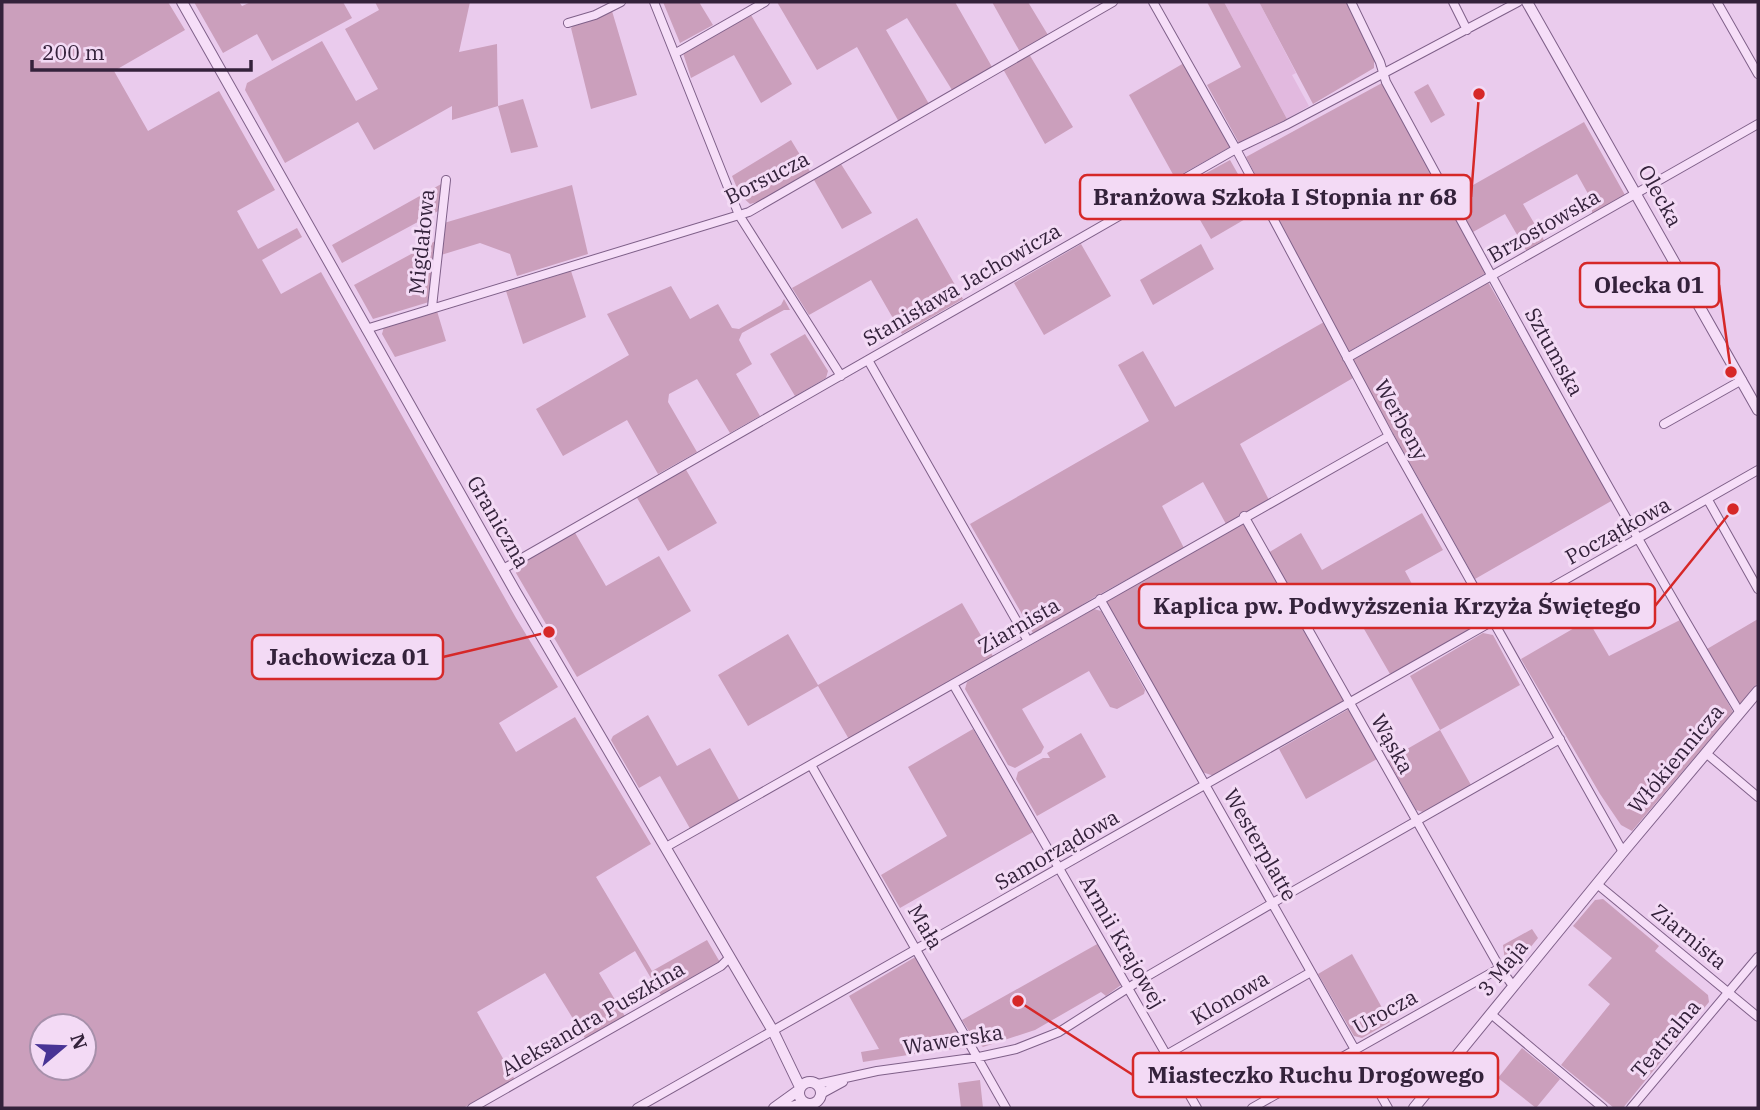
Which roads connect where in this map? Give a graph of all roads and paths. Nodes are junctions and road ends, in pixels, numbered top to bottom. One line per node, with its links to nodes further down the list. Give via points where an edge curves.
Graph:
1 (182, 2): 24 (street, Graniczna)
2 (621, 2): 12 (street)
3 (654, 2): 14 (street)
4 (765, 2): 14 (street)
5 (1113, 2): 21 (street, Borsucza)
6 (1153, 2): 18 (street, Werbeny)
7 (1350, 2): 15 (street, Sztumska)
8 (1453, 2): 13 (street)
9 (1518, 2): 13 (street, Stanisława Jachowicza)
10 (1528, 2): 20 (street, Olecka)
11 (1717, 2): 16 (street)
12 (568, 23)
13 (1467, 30): 15 (street, Stanisława Jachowicza)
14 (676, 53): 21 (street)
15 (1383, 74): 18 (street, Stanisława Jachowicza); 22 (street, Sztumska)
16 (1758, 74)
17 (1758, 124): 20 (street, Brzostowska)
18 (1236, 149): 25 (street, Werbeny); 26 (street, Stanisława Jachowicza)
19 (446, 180): 23 (street, Migdałowa)
20 (1636, 193): 22 (street, Brzostowska); 28 (street, Olecka)
21 (739, 215): 23 (street, Borsucza); 27 (street)
22 (1492, 276): 25 (street, Brzostowska); 35 (street, Sztumska)
23 (432, 307): 24 (street, Borsucza)
24 (366, 329): 36 (street, Graniczna)
25 (1346, 358): 31 (street, Werbeny)
26 (868, 360): 27 (street, Stanisława Jachowicza); 40 (street)
27 (841, 376): 36 (street, Stanisława Jachowicza)
28 (1742, 380): 29 (street, Olecka); 30 (street)
29 (1758, 410)
30 (1664, 424)
31 (1389, 436): 34 (street, Ziarnista); 39 (street, Werbeny)
32 (1758, 470): 33 (street, Początkowa)
33 (1708, 500): 35 (street, Początkowa); 37 (street)
34 (1244, 516): 38 (street, Ziarnista); 43 (street, Wąska)
35 (1639, 539): 39 (street, Początkowa); 44 (street, Sztumska)
36 (503, 569): 51 (street, Graniczna)
37 (1758, 589)
38 (1100, 599): 40 (street, Ziarnista); 48 (street, Westerplatte)
39 (1494, 621): 43 (street, Samorządowa); 45 (street, Werbeny)
40 (1028, 641): 41 (street, Ziarnista)
41 (953, 684): 47 (street, Ziarnista); 53 (street, Armii Krajowej)
42 (1758, 691): 44 (street, Włókiennicza)
43 (1350, 704): 48 (street, Samorządowa); 50 (street, Wąska)
44 (1740, 713): 46 (street, Włókiennicza)
45 (1560, 739): 50 (street, Wawerska); 52 (street, Werbeny)
46 (1707, 754): 49 (street); 52 (street, Włókiennicza)
47 (811, 765): 51 (street, Ziarnista); 56 (street, Mała)
48 (1206, 785): 53 (street, Samorządowa); 55 (street, Westerplatte)
49 (1758, 797)
50 (1416, 822): 55 (street, Wawerska); 59 (street, Wąska)
51 (666, 847): 57 (street, Graniczna)
52 (1623, 852): 54 (street, 3 Maja)
53 (1060, 868): 56 (street, Samorządowa); 62 (street, Armii Krajowej)
54 (1597, 884): 61 (street, 3 Maja); 63 (street, Ziarnista)
55 (1273, 903): 60 (street, Westerplatte); 62 (street, Wawerska)
56 (918, 950): 66 (street, Samorządowa); 69 (street, Mała)
57 (730, 957): 66 (street, Graniczna); 71 (street, Aleksandra Puszkina)
58 (1758, 957): 63 (street, Teatralna)
59 (1500, 968): 61 (street, Wąska); 67 (street, Urocza)
60 (1311, 972): 67 (street, Westerplatte); 68 (street, Klonowa)
61 (1513, 986): 64 (street, 3 Maja)
62 (1129, 988): 68 (street, Armii Krajowej); 69 (street, Wawerska, via 1059,1032)
63 (1729, 992): 65 (street, Ziarnista); 81 (street, Teatralna)
64 (1491, 1014): 79 (street, 3 Maja); 80 (street)
65 (1758, 1017)
66 (773, 1031): 70 (street, Graniczna); 72 (street, Samorządowa)
67 (1354, 1050): 77 (street, Urocza); 78 (street, Westerplatte)
68 (1166, 1055): 76 (street, Armii Krajowej)
69 (979, 1058): 70 (street, Wawerska, via 877,1070); 75 (street, Mała)
70 (811, 1096): 73 (street, Wawerska); 74 (street, Wawerska)
71 (472, 1108)
72 (637, 1108)
73 (774, 1108)
74 (788, 1108)
75 (1006, 1108)
76 (1196, 1108)
77 (1252, 1108)
78 (1388, 1108)
79 (1413, 1108)
80 (1604, 1108)
81 (1631, 1108)

